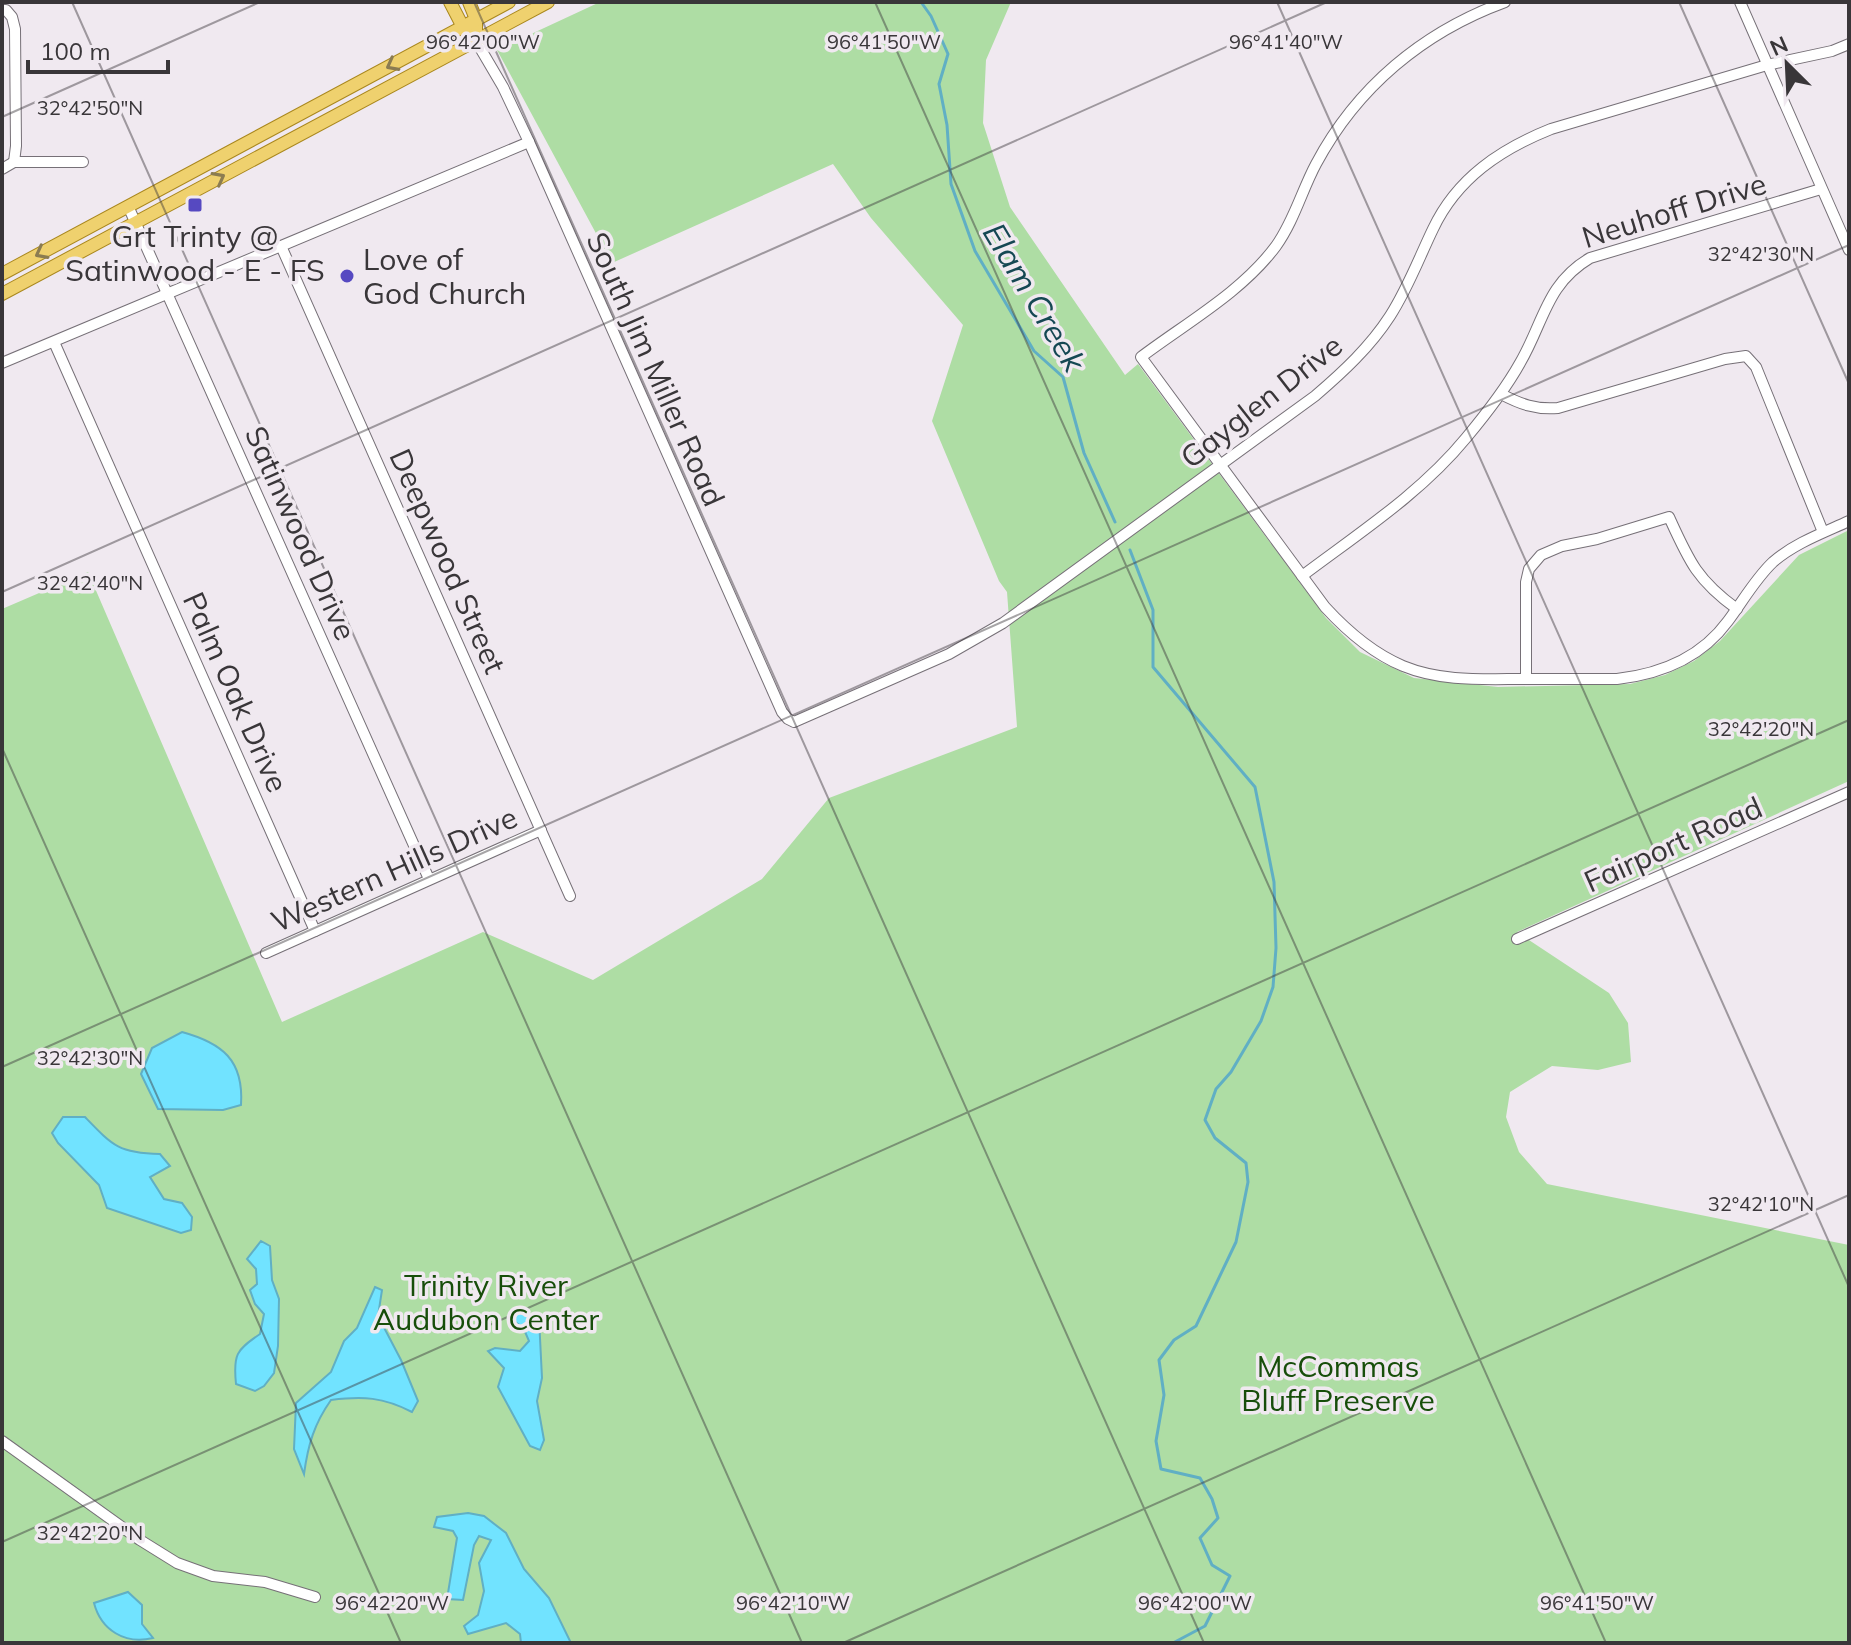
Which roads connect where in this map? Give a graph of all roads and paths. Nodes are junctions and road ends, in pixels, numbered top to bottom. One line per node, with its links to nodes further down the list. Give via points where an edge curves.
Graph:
1 (450, 2): 9 (main road)
2 (469, 2): 8 (main road)
3 (509, 2): 8 (main road)
4 (548, 2): 10 (main road)
5 (1505, 2): 28 (street, via 1438,34 1377,80 1327,144 1278,244 1244,280 1141,357)
6 (1740, 2): 12 (street)
7 (2, 10): 14 (street, via 12,17 15,29)
8 (476, 19): 9 (main road); 10 (main road)
9 (461, 27): 10 (main road); 18 (main road, one-way to 18)
10 (476, 41): 13 (street, South Jim Miller Road); 19 (main road, one-way to 10)
11 (1849, 44): 12 (street, Gayglen Drive)
12 (1767, 65): 17 (street); 28 (street, Gayglen Drive, via 1551,129 1490,160 1448,203 1409,284 1367,347 1315,396)
13 (529, 142): 20 (street); 34 (street, South Jim Miller Road)
14 (14, 162): 15 (street); 16 (street)
15 (83, 162)
16 (2, 169)
17 (1821, 189): 21 (street); 27 (street, Neuhoff Drive, via 1590,258 1572,269 1558,284)
18 (128, 206): 19 (street, Satinwood Drive); 22 (main road, one-way to 22)
19 (136, 223): 23 (main road); 24 (street, Satinwood Drive)
20 (281, 246): 24 (street); 36 (street, Deepwood Street)
21 (1849, 250)
22 (2, 274)
23 (2, 294)
24 (168, 295): 25 (street); 37 (street, Satinwood Drive)
25 (54, 342): 26 (street); 39 (street, Palm Oak Drive)
26 (2, 363)
27 (1501, 394): 30 (street, via 1543,410 1558,408 1746,356 1756,367); 31 (street, Neuhoff Drive, via 1430,477)
28 (1220, 466): 31 (street); 34 (street, Gayglen Drive, via 972,643 802,720)
29 (1849, 521): 30 (street)
30 (1823, 532): 32 (street, via 1774,561)
31 (1302, 576): 33 (street, via 1345,629 1403,666 1471,680)
32 (1737, 609): 33 (street, via 1714,638 1665,669 1617,679); 33 (street, via 1692,567 1669,517 1562,546 1541,555 1529,569)
33 (1526, 679)
34 (788, 719)
35 (1849, 792): 40 (street, Fairport Road)
36 (541, 830): 37 (street, Western Hills Drive); 38 (street, Deepwood Street)
37 (429, 879): 39 (street, Western Hills Drive)
38 (570, 896)
39 (315, 931): 41 (street, Western Hills Drive)
40 (1517, 939)
41 (266, 953)
42 (2, 1441): 43 (street, via 177,1563 213,1576 265,1582)
43 (315, 1597)

